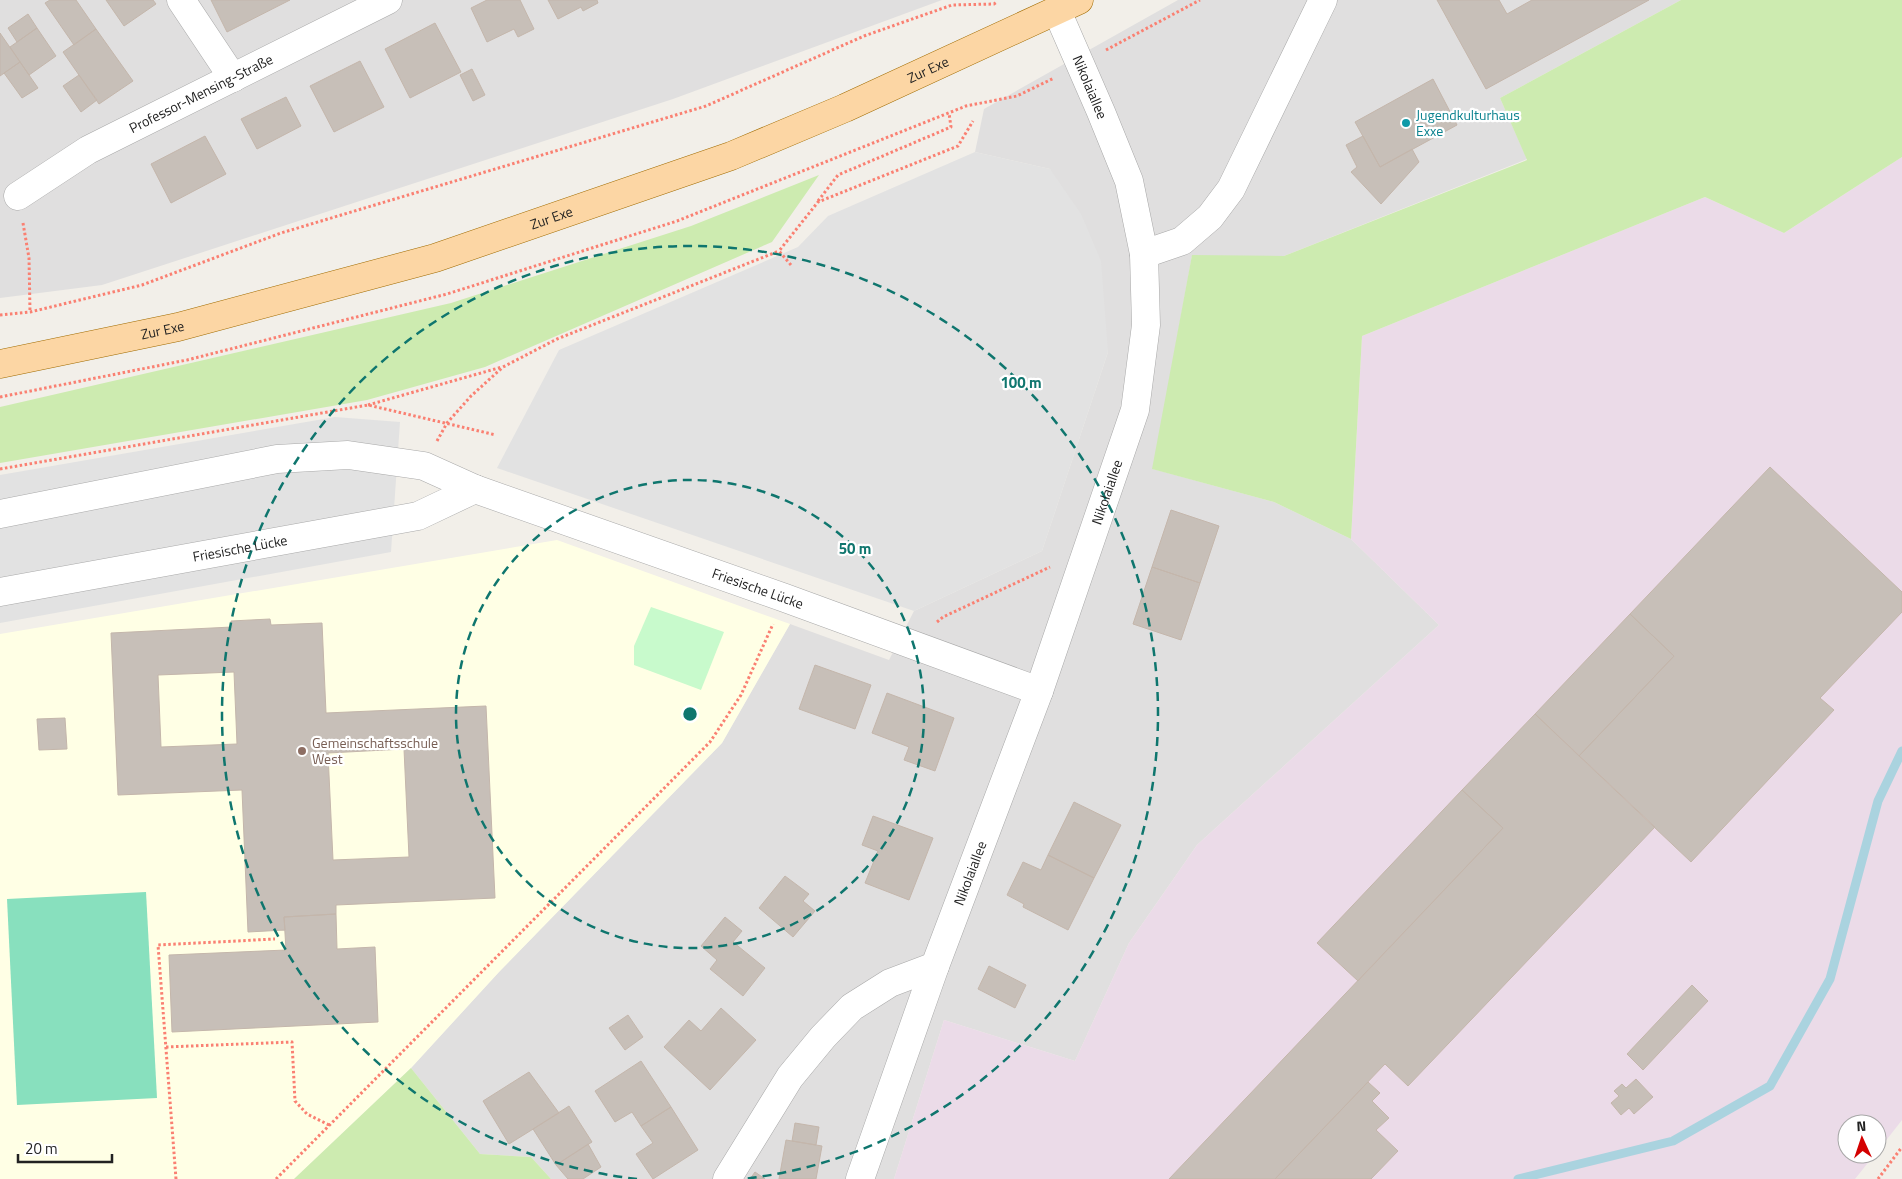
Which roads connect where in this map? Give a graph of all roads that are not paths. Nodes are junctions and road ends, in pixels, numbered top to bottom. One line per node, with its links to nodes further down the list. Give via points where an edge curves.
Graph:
1 (180, 0): 5 (street)
2 (388, 0): 5 (street, Professor-Mensing-Straße)
3 (1323, 0): 7 (street, via 1231,189 1210,217 1182,241)
4 (1068, 5): 7 (street, Nikolaiallee, via 1080,64 1129,181); 8 (main road, Zur Exe, via 731,156 435,258 178,327)
5 (233, 78): 6 (street, Professor-Mensing-Straße, via 88,150)
6 (18, 196)
7 (1144, 254): 12 (street, Nikolaiallee, via 1146,325 1135,410)
8 (0, 364)
9 (475, 489): 10 (street, Friesische Lücke, via 424,466 348,455 277,459); 11 (street, Friesische Lücke, via 418,516); 12 (street, Friesische Lücke)
10 (0, 514)
11 (0, 592)
12 (1039, 691): 13 (street, Nikolaiallee)
13 (935, 966): 14 (street, via 890,983 852,1007 790,1077); 15 (street, Nikolaiallee)
14 (727, 1179)
15 (860, 1179)

